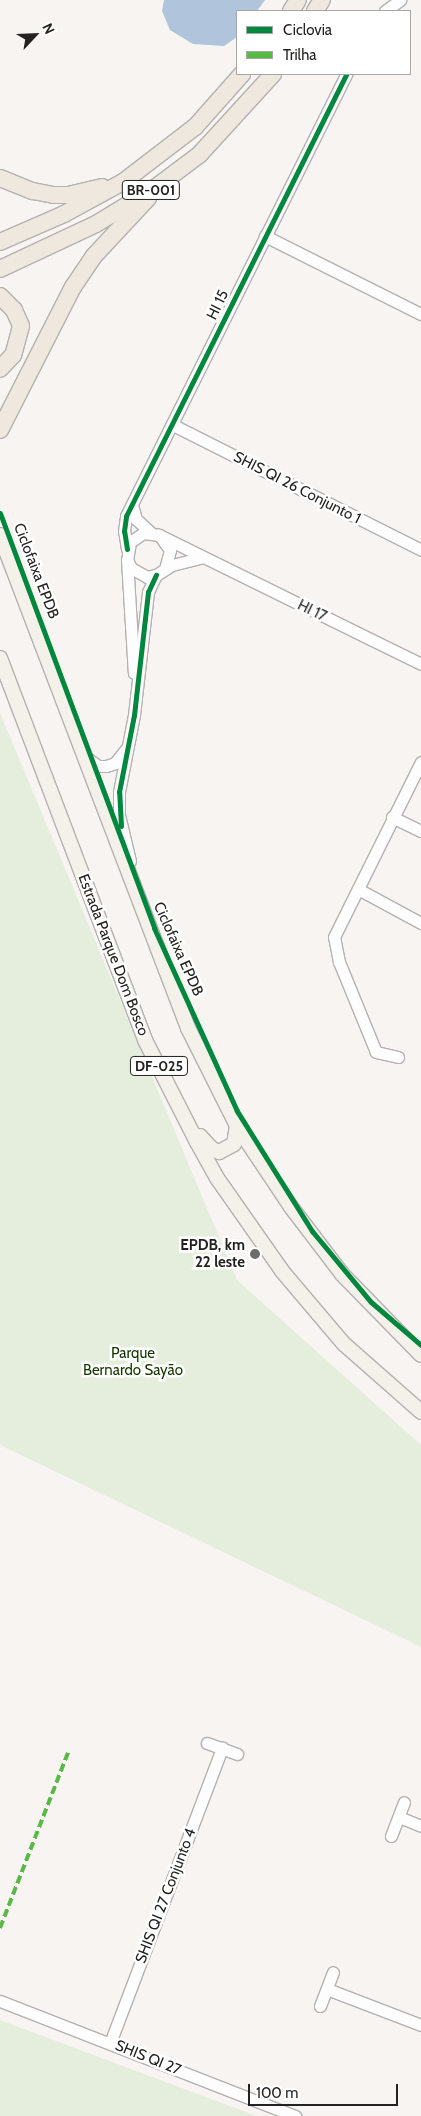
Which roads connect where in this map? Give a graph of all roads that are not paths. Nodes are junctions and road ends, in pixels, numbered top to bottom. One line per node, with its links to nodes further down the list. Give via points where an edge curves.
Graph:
1 (400, 0): 2 (street)
2 (386, 10)
3 (241, 75): 7 (highway, BR-001, via 195,127)
4 (272, 75): 8 (highway, BR-001, via 200,155)
5 (346, 75): 9 (street, HI 15)
6 (0, 178): 7 (highway, via 32,191 68,195)
7 (124, 182): 10 (highway, BR-001, via 64,214)
8 (155, 188): 11 (highway, BR-001, via 96,224); 16 (highway, via 93,258 73,287)
9 (265, 236): 13 (street); 15 (street, HI 15)
10 (0, 242)
11 (0, 269)
12 (0, 296): 14 (highway, via 14,310 21,326 13,355)
13 (421, 314)
14 (0, 369)
15 (172, 425): 17 (street, HI 15); 20 (street, SHIS QI 26 Conjunto 1)
16 (0, 430)
17 (132, 504): 18 (street, via 136,519); 21 (street, HI 15, via 124,523)
18 (155, 534): 21 (street, via 136,536); 22 (street, HI 17); 23 (street, via 170,550)
19 (0, 535): 28 (main road, DF-025)
20 (421, 550)
21 (127, 554): 23 (street, via 138,574); 26 (street, HI 15, via 126,589)
22 (203, 557): 23 (street); 25 (street, HI 17)
23 (160, 572): 26 (street, via 146,607)
24 (0, 658): 36 (main road, Estrada Parque Dom Bosco / DF-025, via 146,1040)
25 (421, 664)
26 (137, 690): 27 (street)
27 (128, 746): 28 (street, via 115,764 106,766 98,766); 33 (street, via 118,792 119,815)
28 (82, 755): 33 (main road, DF-025)
29 (421, 762): 30 (street)
30 (392, 817): 31 (street); 32 (street)
31 (421, 831)
32 (358, 889): 34 (street); 35 (street, via 334,937 339,962 376,1052)
33 (143, 916): 37 (main road, DF-025, via 188,1028)
34 (421, 923)
35 (398, 1057)
36 (178, 1105): 37 (main road, via 203,1140 220,1152 234,1144); 39 (main road, Estrada Parque Dom Bosco / DF-025, via 217,1178 282,1271 344,1344)
37 (237, 1126): 38 (main road, DF-025, via 290,1207 342,1274)
38 (421, 1355)
39 (421, 1412)
40 (207, 1743): 41 (street)
41 (222, 1748): 42 (street); 52 (street, SHIS QI 27 Conjunto 4)
42 (237, 1754)
43 (404, 1802): 44 (street)
44 (399, 1817): 45 (street); 46 (street)
45 (421, 1826)
46 (391, 1836)
47 (333, 1972): 48 (street)
48 (327, 1988): 50 (street); 51 (street)
49 (0, 2001): 52 (street, SHIS QI 27)
50 (320, 2006)
51 (421, 2025)
52 (110, 2043): 53 (street, SHIS QI 27)
53 (295, 2116)

